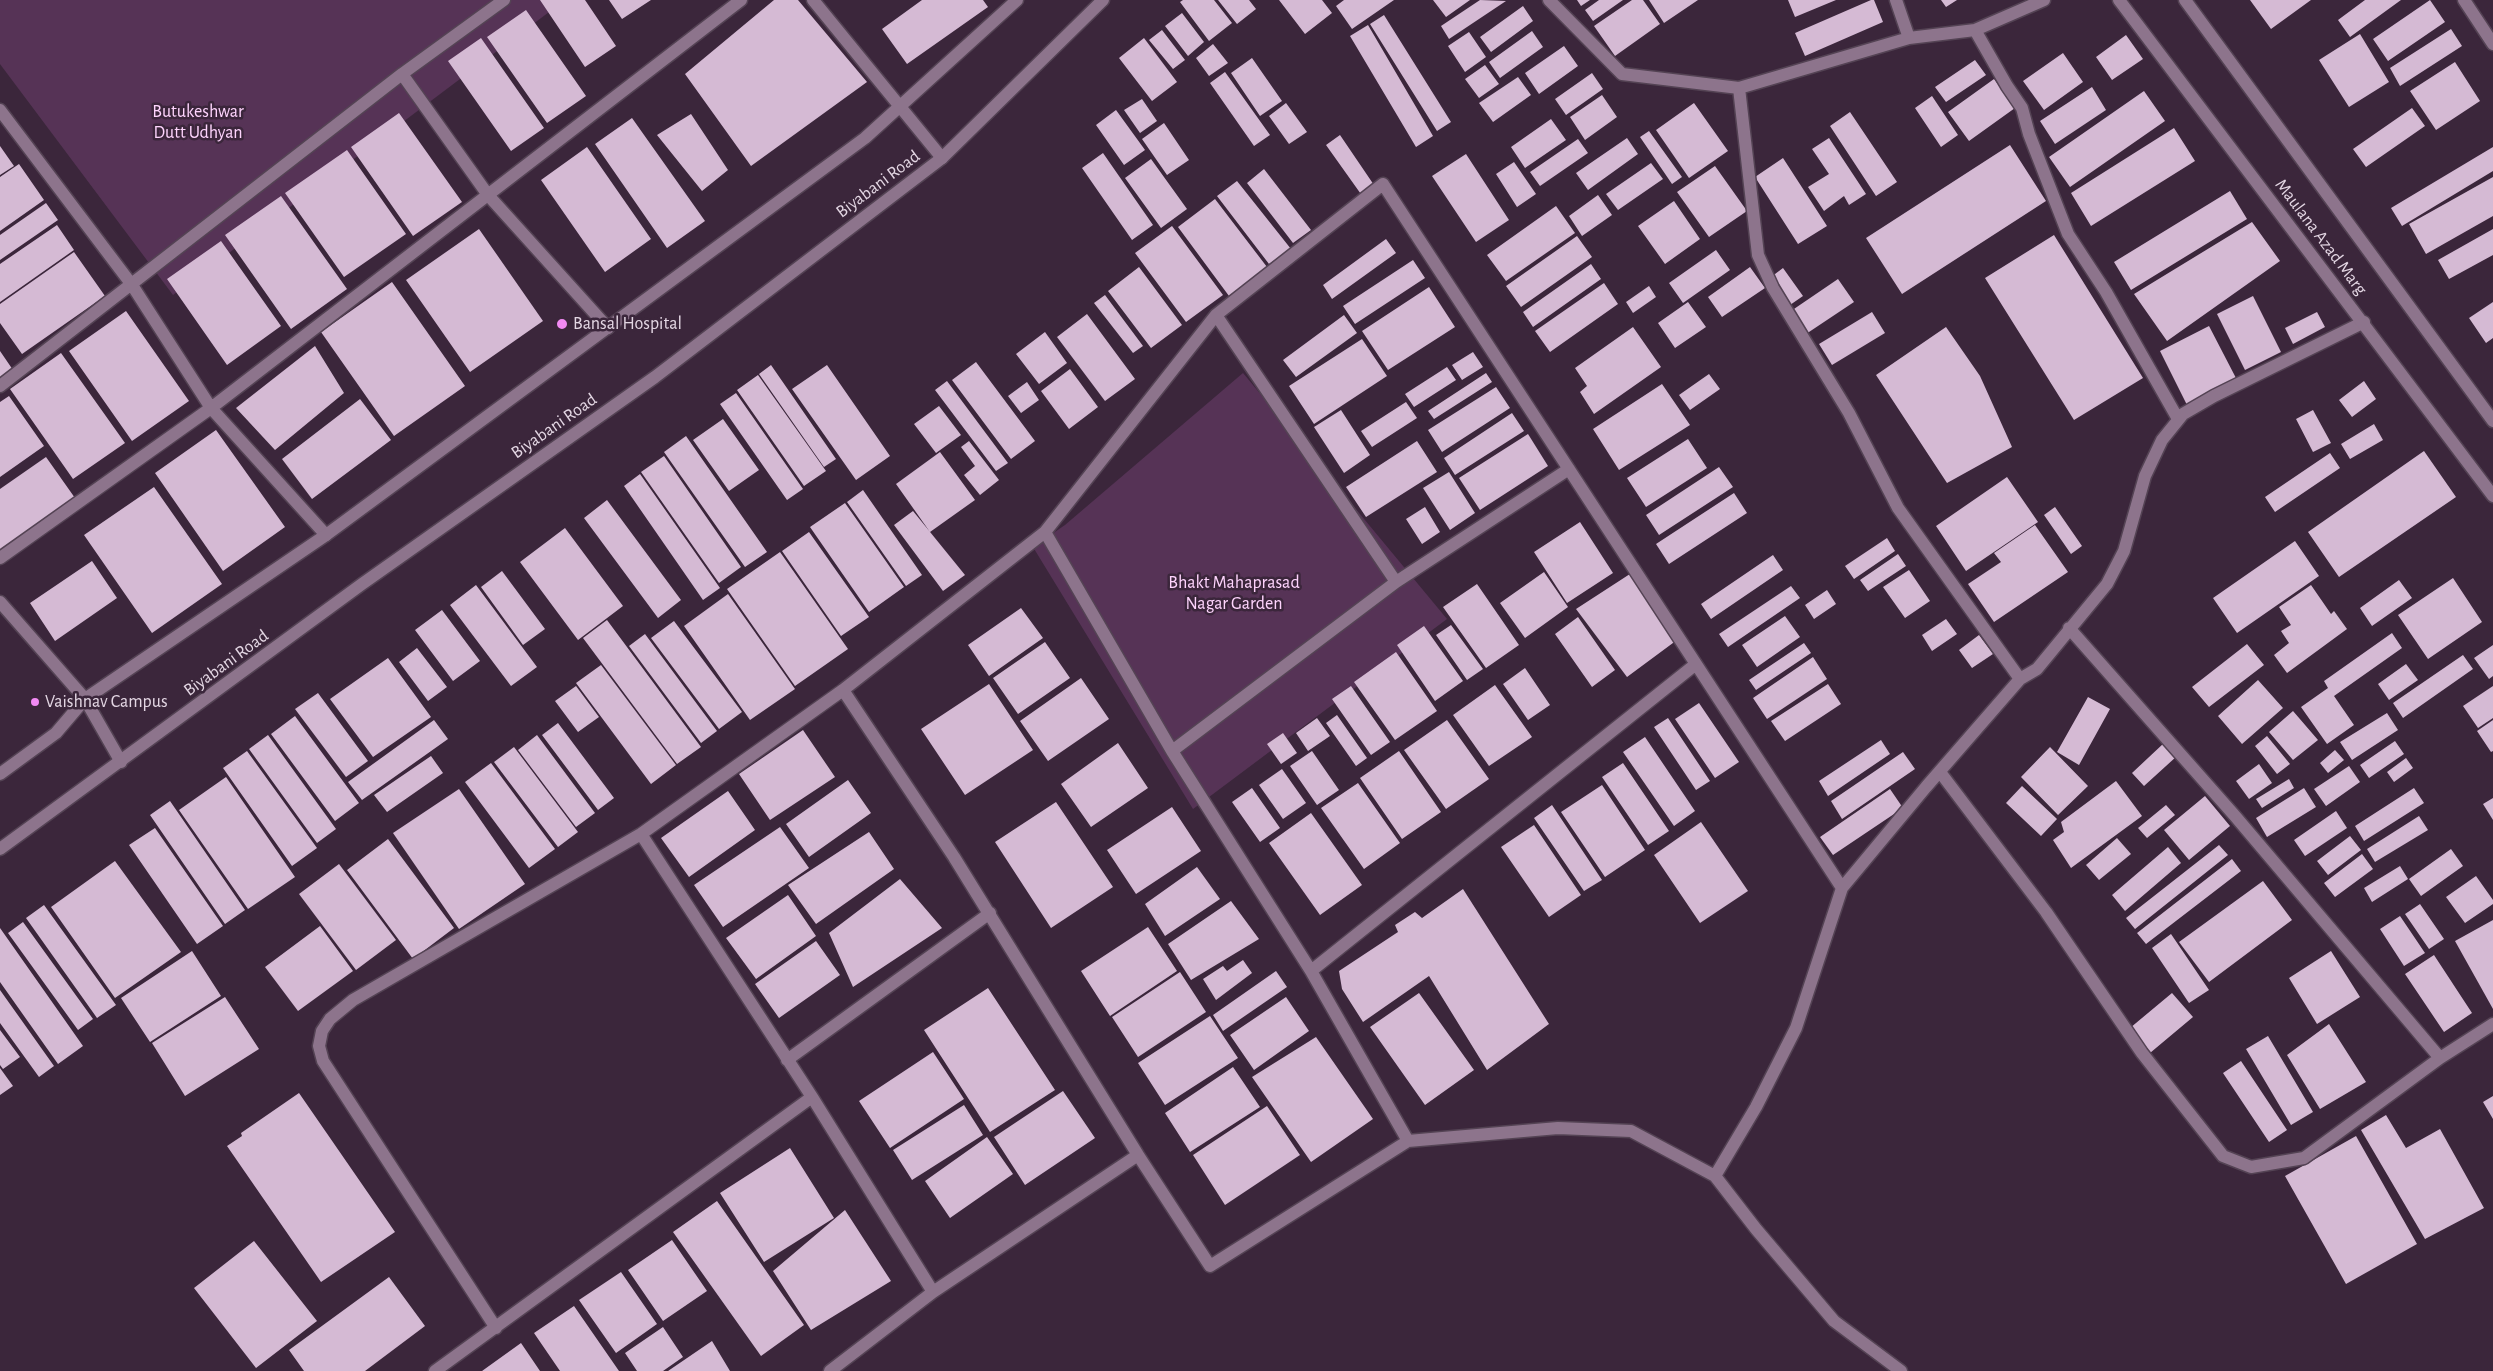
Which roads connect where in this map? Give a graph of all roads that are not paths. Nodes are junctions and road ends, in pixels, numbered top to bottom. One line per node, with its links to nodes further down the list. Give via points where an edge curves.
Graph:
1 (504, 0): 15 (street)
2 (741, 0): 20 (street)
3 (814, 0): 17 (street)
4 (1017, 0): 17 (street)
5 (1103, 0): 19 (street, Biyabani Road)
6 (1549, 0): 16 (street, via 1622,74)
7 (1896, 0): 13 (street)
8 (2044, 0): 12 (street)
9 (2119, 0): 23 (street, Maulana Azad Marg)
10 (2184, 0): 28 (street, Maulana Azad Marg)
11 (2464, 0): 14 (street)
12 (1975, 30): 13 (street); 27 (street, via 2022,108 2068,234 2106,292)
13 (1910, 38): 16 (street)
14 (2493, 44)
15 (402, 74): 20 (street); 21 (street)
16 (1739, 88): 38 (street, via 1758,255 1773,288 1849,414 1898,508)
17 (900, 105): 19 (street); 24 (street, via 864,138)
18 (0, 110): 21 (street)
19 (942, 158): 42 (street, Biyabani Road, via 655,376 362,584)
20 (488, 195): 24 (street); 26 (street)
21 (132, 285): 25 (street); 26 (street)
22 (1216, 315): 29 (street, via 1383,184); 31 (street); 34 (street)
23 (2364, 322): 27 (street, via 2214,396); 30 (street, Maulana Azad Marg)
24 (608, 328): 32 (street)
25 (0, 386)
26 (210, 408): 32 (street); 33 (street)
27 (2178, 419): 36 (street, via 2162,440 2145,476 2124,551 2107,584)
28 (2493, 421)
29 (1569, 469): 34 (street); 37 (street)
30 (2493, 496)
31 (1045, 532): 39 (street); 41 (street)
32 (326, 535): 40 (street)
33 (0, 558)
34 (1396, 582): 41 (street)
35 (0, 602): 40 (street)
36 (2069, 628): 38 (street, via 2037,668); 51 (street, via 2235,816)
37 (1696, 664): 47 (street); 49 (street)
38 (2020, 679): 43 (street)
39 (842, 690): 45 (street); 48 (street)
40 (85, 698): 42 (street); 44 (street, via 56,733)
41 (1172, 751): 49 (street)
42 (121, 762): 46 (street, Biyabani Road)
43 (1940, 772): 47 (street); 51 (street, via 2046,912 2142,1054 2223,1156 2251,1167 2304,1158)
44 (0, 774)
45 (641, 834): 52 (street); 58 (street, via 353,1000 330,1019 322,1031 319,1046 323,1061)
46 (0, 850)
47 (1842, 888): 56 (street, via 1796,1028 1756,1107)
48 (990, 913): 52 (street); 55 (street)
49 (1311, 971): 54 (street)
50 (2493, 1024): 51 (street)
51 (2440, 1058)
52 (787, 1060): 53 (street)
53 (812, 1098): 57 (street); 58 (street)
54 (1408, 1141): 55 (street, via 1210,1266); 56 (street, via 1558,1128 1631,1132)
55 (1138, 1155): 57 (street)
56 (1714, 1176): 61 (street, via 1834,1320)
57 (933, 1292): 60 (street)
58 (496, 1328): 59 (street)
59 (435, 1371)
60 (830, 1371)
61 (1900, 1371)

